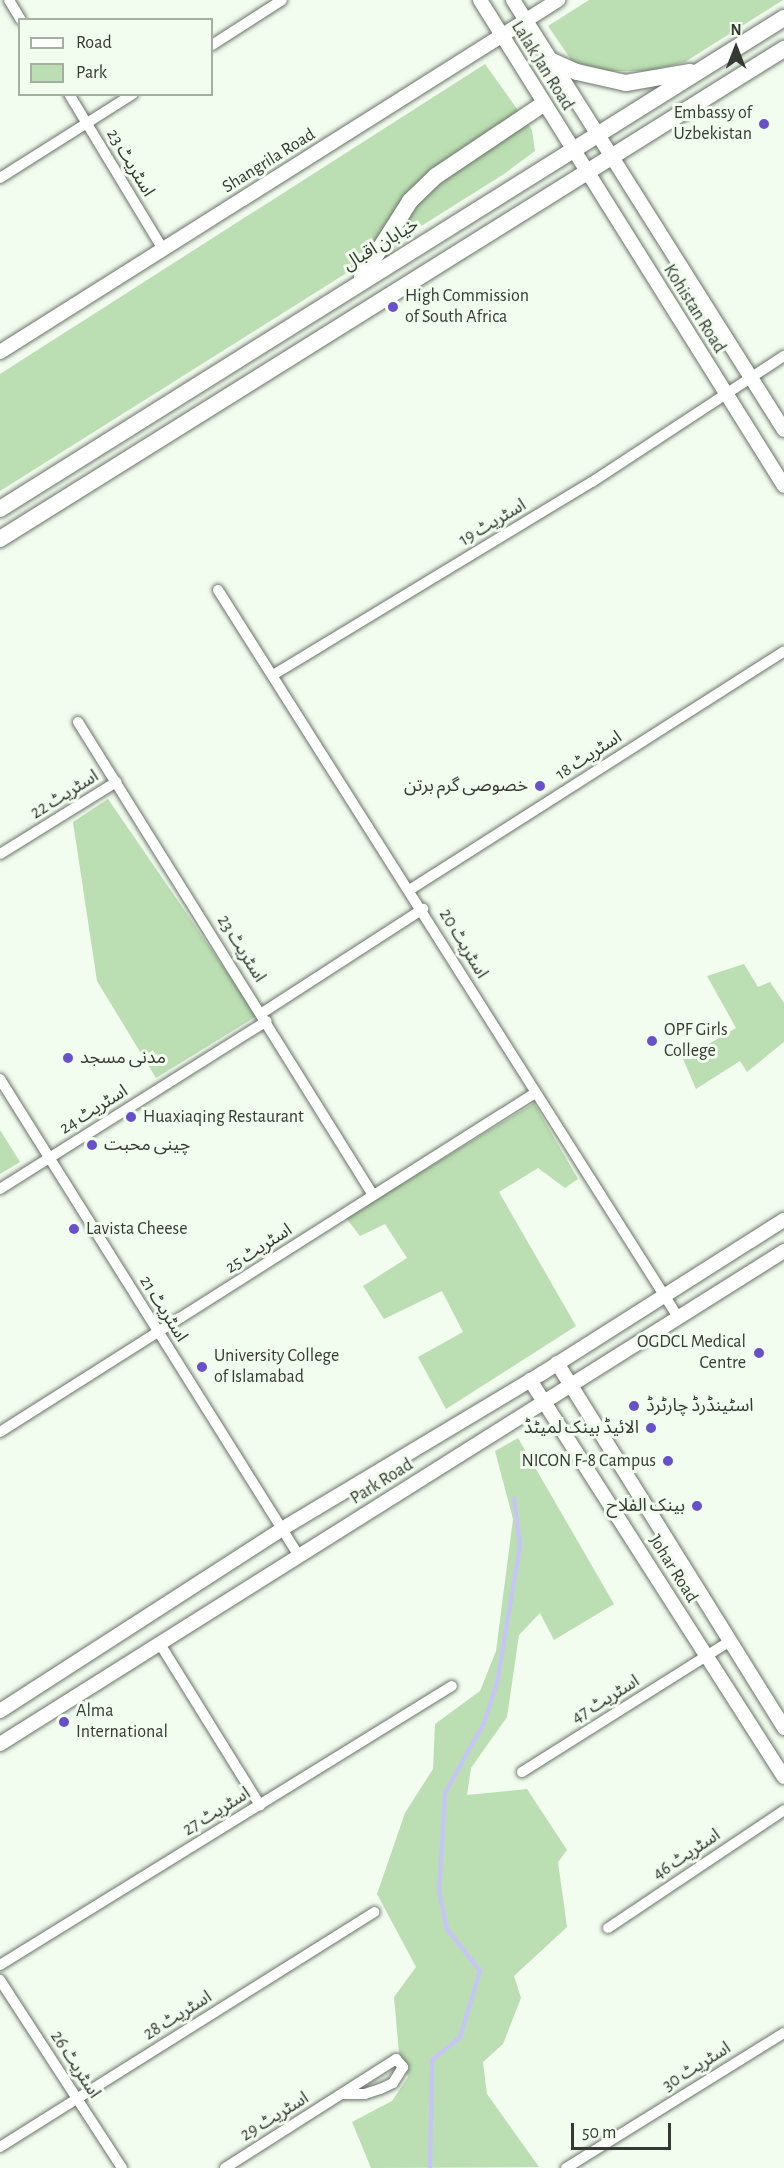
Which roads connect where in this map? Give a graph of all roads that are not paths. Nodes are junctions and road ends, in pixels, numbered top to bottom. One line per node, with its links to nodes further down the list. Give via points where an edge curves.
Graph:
1 (9, 0): 6 (street)
2 (282, 0): 10 (street)
3 (480, 0): 9 (street, Lalak Jan Road)
4 (513, 0): 8 (street, Lalak Jan Road)
5 (558, 0): 8 (street, Shangrila Road)
6 (20, 18)
7 (784, 18): 13 (main road, خیابان اقبال)
8 (525, 21): 9 (street, Shangrila Road); 12 (street, Lalak Jan Road)
9 (502, 35): 16 (street, Lalak Jan Road); 23 (street, Shangrila Road)
10 (213, 44)
11 (784, 49): 20 (main road)
12 (552, 61): 13 (main road, via 577,72 626,83); 18 (street, Lalak Jan Road)
13 (701, 70): 18 (main road, خیابان اقبال)
14 (70, 96): 17 (street, اسٹریٹ 23)
15 (130, 96): 17 (street)
16 (543, 104): 19 (street, Lalak Jan Road); 24 (main road, via 436,176 394,223)
17 (87, 123): 22 (street); 23 (street, اسٹریٹ 23)
18 (598, 135): 19 (main road, خیابان اقبال); 20 (street, Kohistan Road)
19 (573, 151): 21 (street, Kohistan Road); 24 (main road, خیابان اقبال)
20 (612, 157): 21 (main road); 27 (street, Kohistan Road)
21 (586, 172): 28 (street, Kohistan Road); 32 (main road)
22 (0, 178)
23 (163, 249): 25 (street, Shangrila Road)
24 (360, 280): 31 (main road, خیابان اقبال)
25 (0, 352)
26 (784, 356): 27 (street, اسٹریٹ 19)
27 (750, 377): 28 (street, اسٹریٹ 19); 29 (street, Kohistan Road)
28 (725, 392): 30 (street, Kohistan Road); 35 (street, اسٹریٹ 19, via 592,482)
29 (784, 430)
30 (784, 486)
31 (0, 509)
32 (0, 539)
33 (218, 590): 35 (street, اسٹریٹ 20)
34 (784, 651): 39 (street, اسٹریٹ 18)
35 (273, 675): 39 (street, اسٹریٹ 20)
36 (78, 722): 37 (street, اسٹریٹ 23)
37 (116, 782): 38 (street, اسٹریٹ 22); 41 (street, اسٹریٹ 23)
38 (0, 854)
39 (411, 889): 40 (street, اسٹریٹ 20)
40 (423, 909): 41 (street, اسٹریٹ 24); 43 (street, اسٹریٹ 20)
41 (265, 1017): 44 (street, اسٹریٹ 24); 46 (street, اسٹریٹ 23)
42 (0, 1079): 44 (street, اسٹریٹ 21)
43 (535, 1093): 46 (street, اسٹریٹ 25); 49 (street, اسٹریٹ 20)
44 (50, 1158): 45 (street, اسٹریٹ 24); 51 (street, اسٹریٹ 21)
45 (0, 1189)
46 (373, 1195): 51 (street, اسٹریٹ 25)
47 (784, 1220): 49 (street, Park Road)
48 (784, 1251): 50 (street, Park Road)
49 (664, 1295): 50 (street, اسٹریٹ 20); 52 (street, Park Road)
50 (678, 1317): 54 (street, Park Road)
51 (159, 1333): 56 (street, اسٹریٹ 25); 57 (street, اسٹریٹ 21)
52 (557, 1364): 53 (street, Park Road); 54 (street, Johar Road)
53 (530, 1380): 55 (street, Johar Road); 57 (street, Park Road)
54 (570, 1386): 55 (street, Park Road); 59 (street, Johar Road)
55 (545, 1401): 58 (street, Park Road); 61 (street, Johar Road)
56 (0, 1432)
57 (282, 1529): 58 (street, اسٹریٹ 21); 63 (street, Park Road)
58 (299, 1556): 60 (street, Park Road)
59 (730, 1641): 61 (street, اسٹریٹ 47); 64 (street, Johar Road)
60 (160, 1644): 65 (street, Park Road); 68 (street)
61 (707, 1656): 66 (street, اسٹریٹ 47); 67 (street, Johar Road)
62 (452, 1686): 68 (street, اسٹریٹ 27)
63 (0, 1711)
64 (784, 1728)
65 (0, 1744)
66 (522, 1772)
67 (784, 1778)
68 (260, 1805): 72 (street, اسٹریٹ 27)
69 (784, 1810): 71 (street, اسٹریٹ 46)
70 (374, 1912): 76 (street, اسٹریٹ 28)
71 (608, 1928)
72 (0, 1965)
73 (0, 1980): 76 (street, اسٹریٹ 26)
74 (784, 2032): 80 (street, اسٹریٹ 30)
75 (342, 2094): 75 (street, اسٹریٹ 29, via 380,2089 393,2083 403,2067 396,2059); 79 (street, اسٹریٹ 29)
76 (77, 2099): 77 (street, اسٹریٹ 28); 78 (street, اسٹریٹ 26)
77 (0, 2147)
78 (122, 2168)
79 (225, 2168)
80 (566, 2168)

